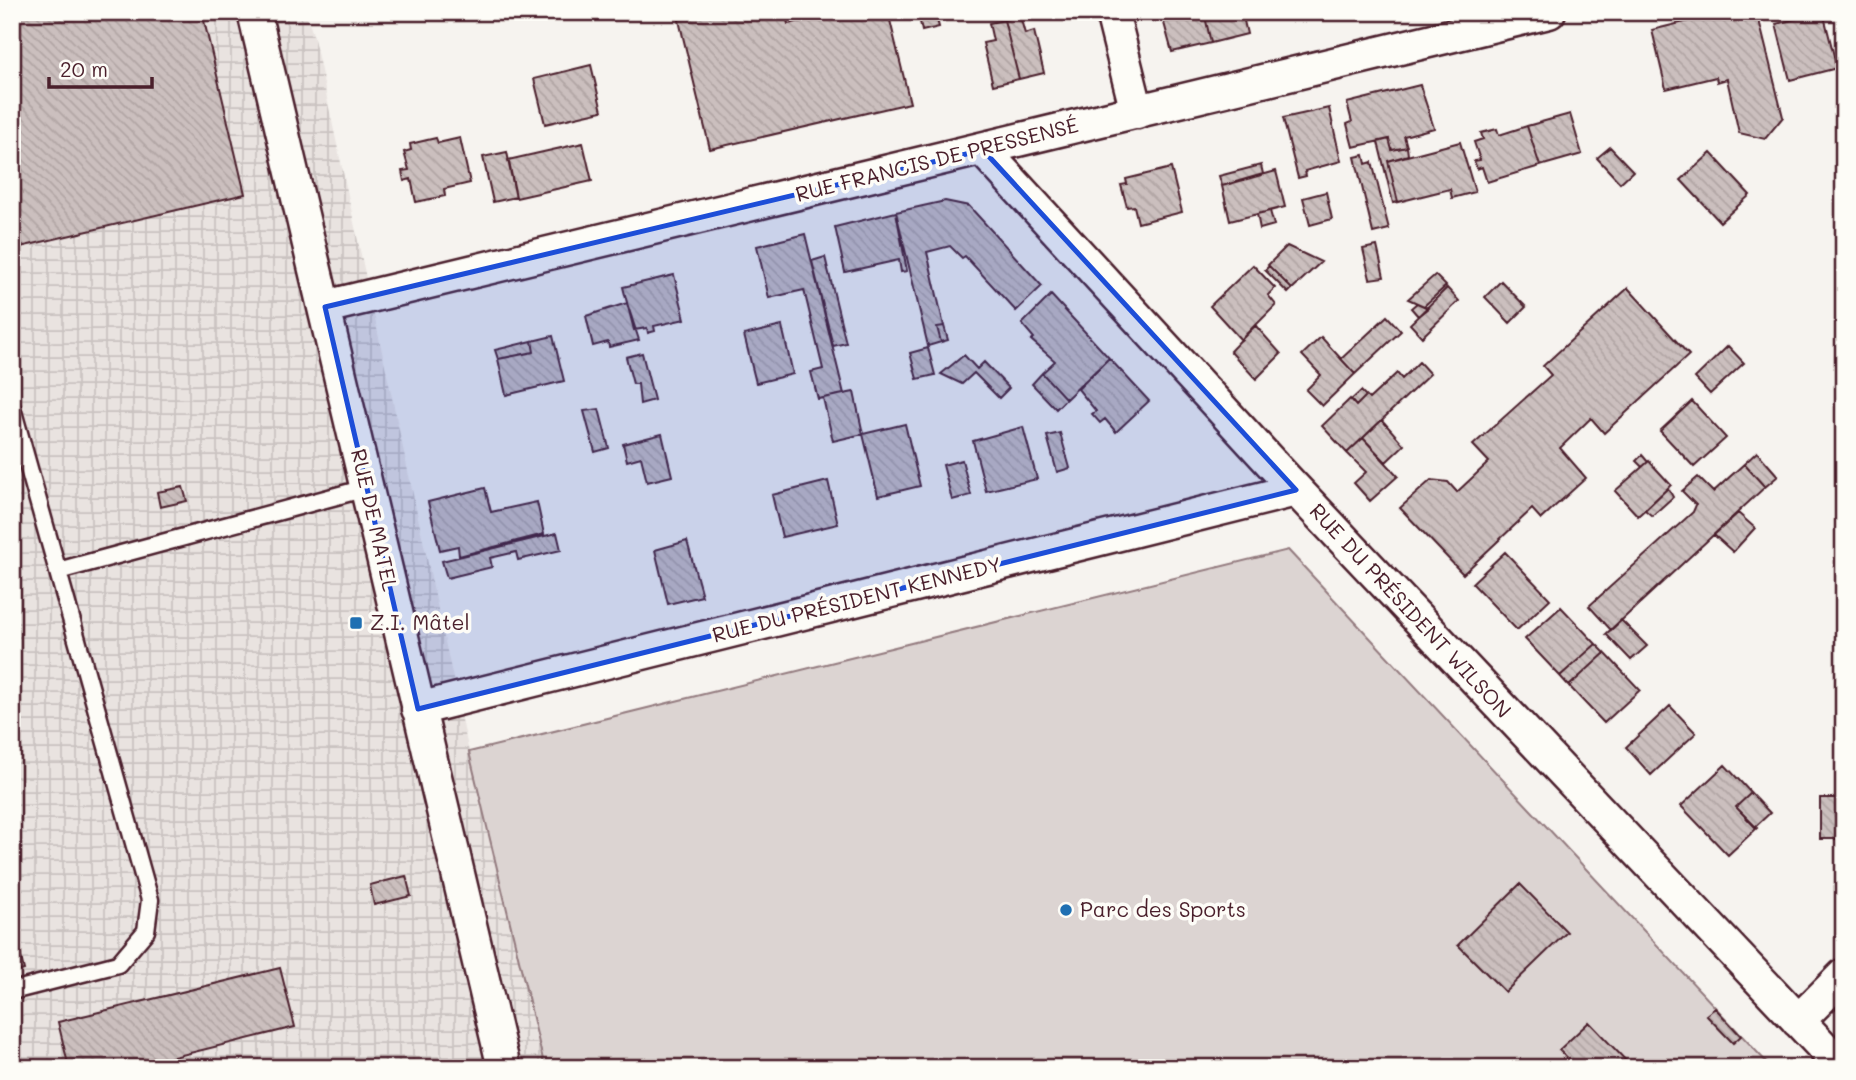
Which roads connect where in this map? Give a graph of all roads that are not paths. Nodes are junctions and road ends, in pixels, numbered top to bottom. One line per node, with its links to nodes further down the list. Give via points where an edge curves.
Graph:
1 (254, 12): 6 (street, RUE DE MATEL)
2 (1112, 12): 4 (street)
3 (1549, 12): 4 (street, RUE FRANCIS DE PRESSENSÉ)
4 (1137, 112): 5 (street, RUE FRANCIS DE PRESSENSÉ)
5 (983, 150): 6 (street, RUE FRANCIS DE PRESSENSÉ); 9 (street, RUE DU PRÉSIDENT WILSON)
6 (326, 307): 8 (street, RUE DE MATEL)
7 (12, 408): 10 (lane)
8 (366, 488): 10 (lane); 11 (street, RUE DE MATEL)
9 (1296, 490): 11 (street, RUE DU PRÉSIDENT KENNEDY); 14 (street, RUE DU PRÉSIDENT WILSON)
10 (58, 571): 13 (lane, via 150,900 146,931 118,964)
11 (418, 709): 15 (street, RUE DE MATEL)
12 (1844, 975): 14 (street)
13 (12, 992)
14 (1798, 1021): 16 (street, RUE DU PRÉSIDENT WILSON)
15 (504, 1068)
16 (1843, 1068)

